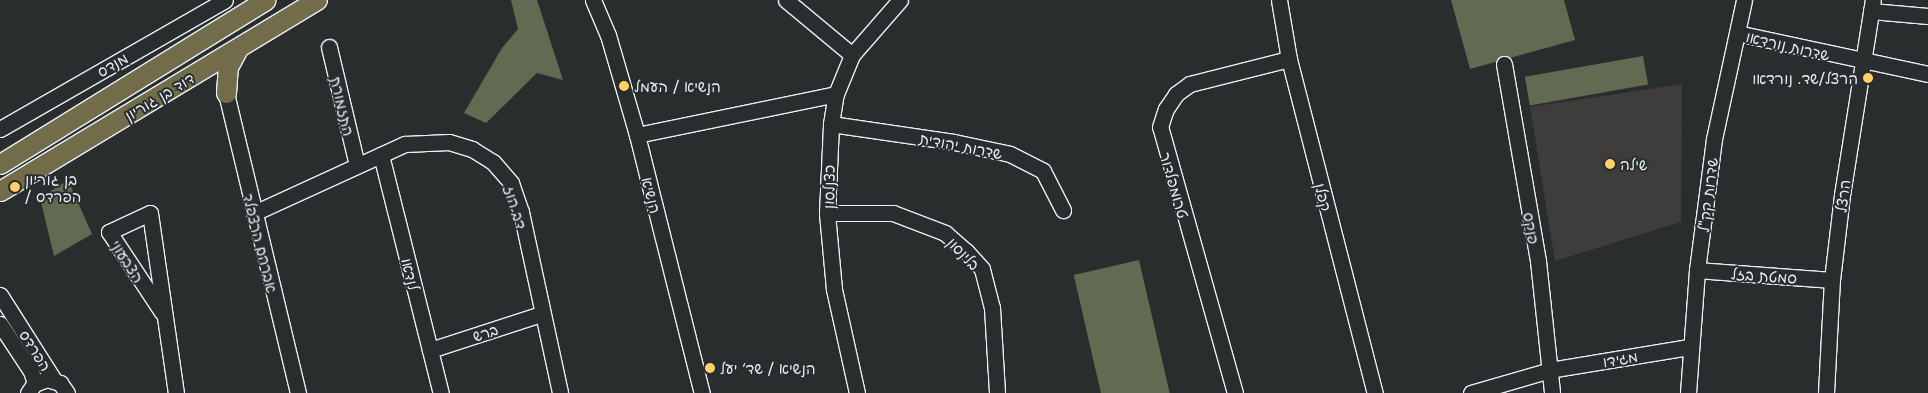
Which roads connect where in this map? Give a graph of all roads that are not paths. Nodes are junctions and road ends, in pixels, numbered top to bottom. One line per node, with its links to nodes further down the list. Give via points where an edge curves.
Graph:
1 (225, 0): 23 (street, מנדס)
2 (266, 0): 26 (main road, דוד בן גוריון)
3 (317, 0): 13 (main road, דוד בן גוריון)
4 (594, 0): 24 (street, הנשיא, via 608,35)
5 (786, 0): 14 (street)
6 (900, 0): 14 (street, כצנלסון)
7 (1278, 0): 15 (street, קפלן)
8 (1744, 0): 11 (street, שדרות קק"ל)
9 (1872, 6): 10 (street); 16 (street, הרצל)
10 (1928, 16)
11 (1737, 33): 16 (street, שדרות נורדאו); 32 (street, שדרות קק"ל, via 1714,139)
12 (330, 47): 27 (street, התזמורת)
13 (238, 48): 19 (main road, דוד בן גוריון); 20 (main road, via 227,74)
14 (852, 55): 21 (street, כצנלסון)
15 (1289, 59): 51 (street, טרומפלדור, via 1190,84 1176,94 1160,127); 52 (street, קפלן)
16 (1862, 62): 18 (street, שדרות נורדאו); 33 (street, הרצל, via 1848,145)
17 (1504, 64): 40 (street, פנקס, via 1538,261)
18 (1928, 74)
19 (187, 79): 20 (main road, via 212,80); 28 (main road, דוד בן גוריון)
20 (226, 93): 30 (street, אברהם הרצפלד)
21 (836, 94): 22 (street, כצנלסון); 24 (street)
22 (831, 124): 29 (street, שדרות יהודית, via 954,142 1010,154 1044,171); 31 (street, כצנלסון)
23 (0, 129)
24 (637, 134): 48 (street, הנשיא)
25 (381, 155): 27 (street, דב הוז); 36 (street, דב הוז, via 405,144 449,142 472,149 493,162 511,183 521,212); 39 (street, לנדאו)
26 (0, 164)
27 (357, 166): 30 (street, דב הוז)
28 (0, 192)
29 (1063, 210)
30 (254, 213): 45 (street, אברהם הרצפלד)
31 (827, 213): 49 (street, כצנלסון, via 834,289); 50 (street, בלינסון, via 893,213 945,233 966,251 982,269 992,308)
32 (1697, 270): 33 (street, סמטת בזל); 38 (street, שדרות קק"ל)
33 (1832, 280): 56 (street, הרצל)
34 (0, 295): 41 (street, הפרדס)
35 (162, 312): 35 (street, הצבעוני, via 161,303 150,213 108,232); 44 (street, הצבעוני)
36 (541, 314): 39 (street, ברש); 47 (street, דב הוז)
37 (0, 324): 42 (street, הפרדס, via 31,371)
38 (1689, 347): 40 (street, מגידו); 55 (street, שדרות קק"ל)
39 (430, 350): 46 (street, לנדאו)
40 (1550, 370): 53 (street, מגידו); 54 (street, פנקס)
41 (54, 380): 42 (street); 43 (street, הפרדס)
42 (32, 388)
43 (67, 393)
44 (176, 393)
45 (298, 393)
46 (441, 393)
47 (560, 393)
48 (702, 393)
49 (857, 393)
50 (997, 393)
51 (1235, 393)
52 (1375, 393)
53 (1471, 393)
54 (1552, 393)
55 (1688, 393)
56 (1826, 393)

